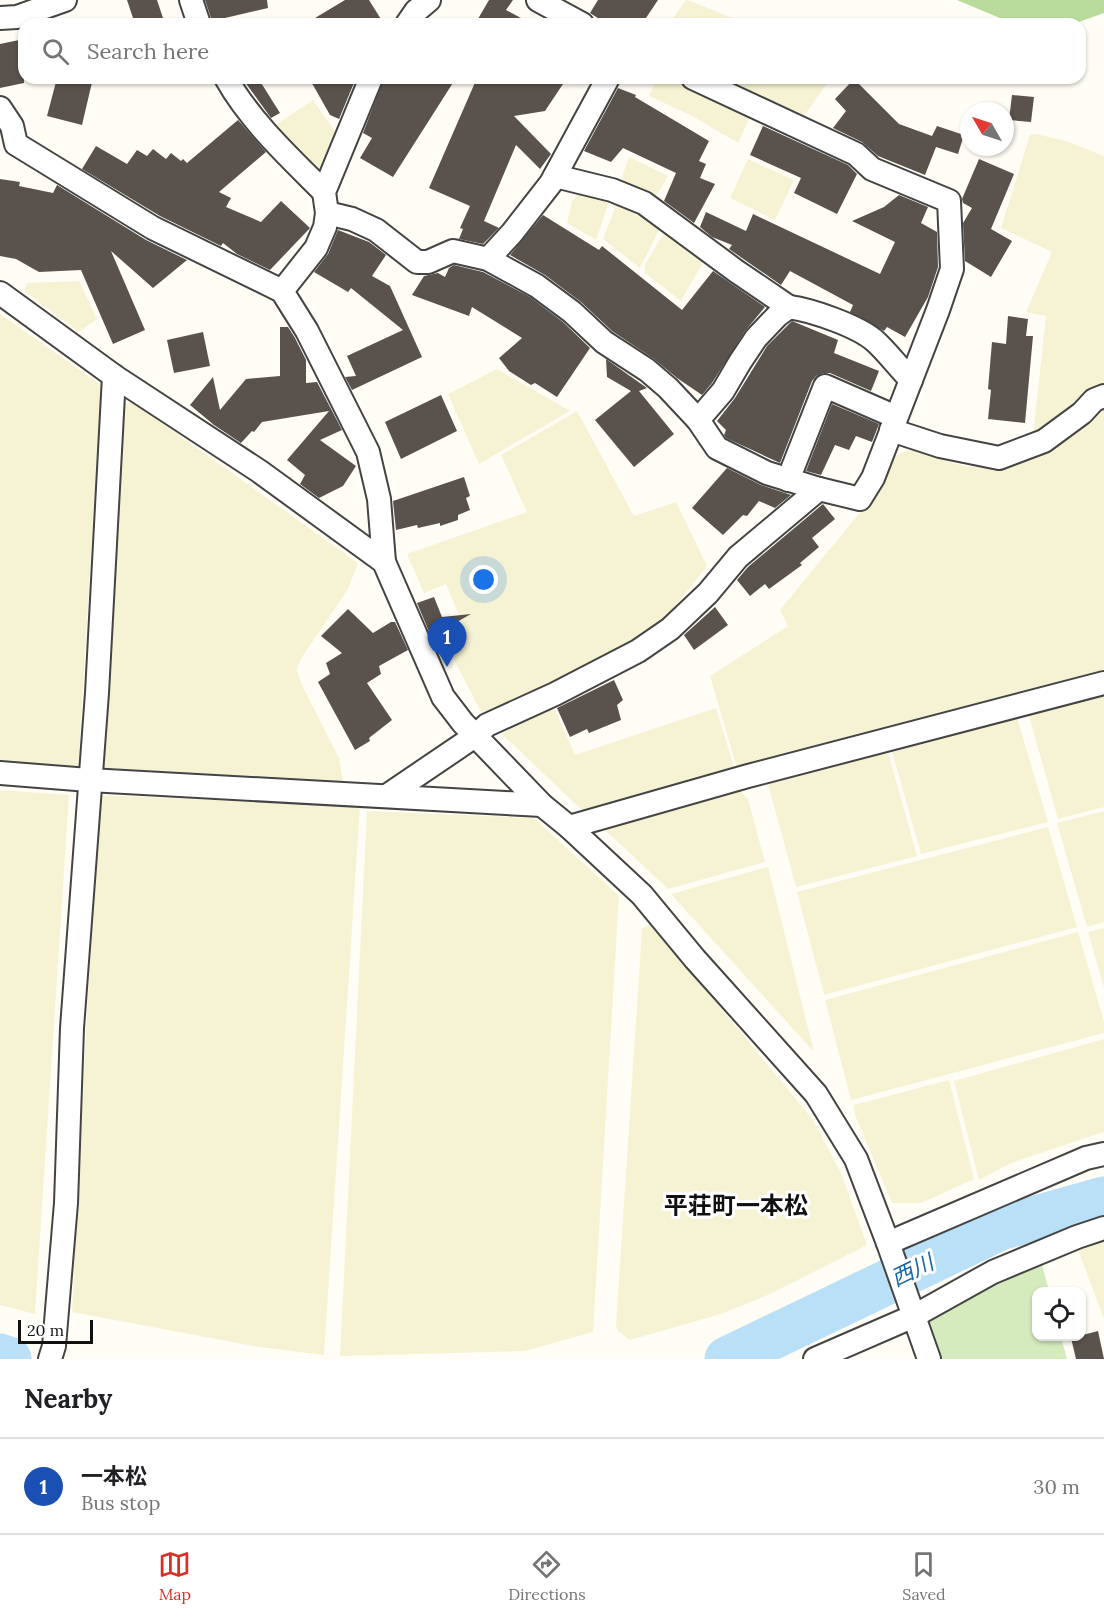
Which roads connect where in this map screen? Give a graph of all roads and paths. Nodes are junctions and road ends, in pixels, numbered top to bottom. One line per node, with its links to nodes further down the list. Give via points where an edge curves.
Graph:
1 (65, 0): 5 (street)
2 (191, 0): 6 (street)
3 (429, 0): 7 (street)
4 (538, 0): 8 (street)
5 (0, 18)
6 (197, 18)
7 (411, 18)
8 (571, 18)
9 (229, 84): 16 (street)
10 (369, 84): 16 (street)
11 (605, 84): 15 (street)
12 (706, 84): 22 (street, via 856,154 872,169 949,201 952,268)
13 (0, 108): 14 (street, via 12,126)
14 (8, 148): 18 (street, via 153,228)
15 (555, 176): 17 (street); 20 (street, via 612,190 644,203)
16 (326, 202): 17 (street, via 376,230 417,262 428,262 453,251); 18 (street, via 325,227 316,248)
17 (488, 259): 24 (street, via 537,286 572,312 604,342 668,387)
18 (282, 291): 28 (street, via 307,331 368,452 379,499)
19 (0, 293): 21 (street)
20 (789, 307): 22 (street, via 822,315 867,336); 24 (street, via 756,338 723,391)
21 (114, 376): 28 (street, via 259,471); 32 (street)
22 (911, 380): 25 (street)
23 (1104, 396): 25 (street, via 1044,441 999,458 940,446)
24 (698, 420): 26 (street, via 717,448)
25 (894, 423): 26 (street, via 825,386); 27 (street, via 873,478 860,499)
26 (788, 480): 27 (street)
27 (819, 489): 30 (street, via 738,556 708,593 670,629 638,651 487,725)
28 (384, 562): 30 (street, via 443,697)
29 (1104, 683): 35 (street)
30 (475, 736): 33 (street); 34 (street)
31 (0, 773): 32 (street)
32 (89, 780): 33 (street); 40 (street, via 72,1028 66,1203)
33 (388, 795): 34 (street)
34 (542, 805): 35 (street)
35 (569, 827): 38 (street, via 642,895 816,1094 856,1159)
36 (1104, 1154): 38 (street, via 1086,1158)
37 (1104, 1228): 39 (street, via 993,1272)
38 (888, 1243): 39 (street)
39 (914, 1316): 41 (street); 42 (street)
40 (52, 1352)
41 (815, 1359)
42 (929, 1359)

